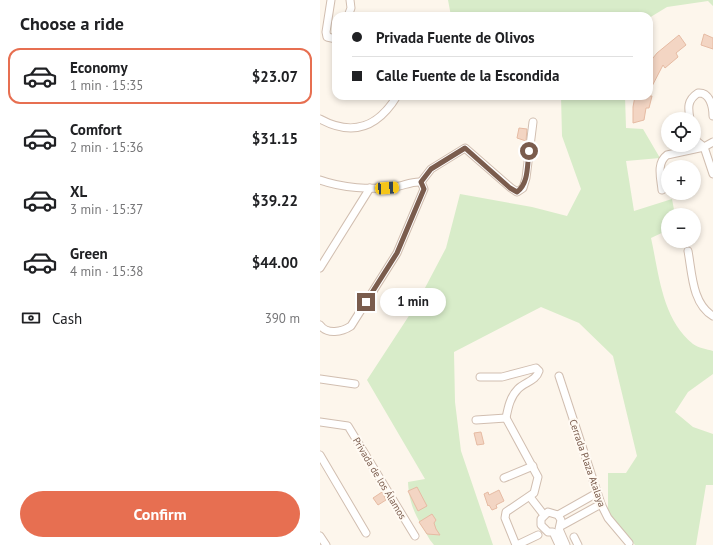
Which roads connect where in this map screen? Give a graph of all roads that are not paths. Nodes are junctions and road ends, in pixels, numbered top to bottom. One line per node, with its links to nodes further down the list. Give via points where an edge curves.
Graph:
1 (330, 0): 4 (street, via 326,32 327,37)
2 (350, 0): 3 (street)
3 (350, 12)
4 (332, 38)
5 (394, 100): 8 (street, via 384,113 366,125 352,128 334,127)
6 (689, 112): 7 (street, via 690,100 698,93 706,95 709,99)
7 (713, 116)
8 (320, 119)
9 (533, 122): 18 (street, via 526,178 523,188 517,192 465,148 431,169)
10 (713, 142): 12 (street)
11 (701, 144): 12 (street)
12 (704, 146): 13 (street, via 667,156); 15 (street)
13 (662, 160)
14 (661, 163): 16 (street)
15 (713, 174)
16 (661, 178)
17 (320, 180): 19 (street)
18 (421, 182): 19 (street, via 396,187); 23 (street, via 424,189 397,253 351,326 338,332 326,331)
19 (370, 188): 21 (street)
20 (688, 251): 22 (street, via 697,297)
21 (320, 268)
22 (713, 316)
23 (320, 325)
24 (559, 376): 34 (street, Cerrada Plaza Atalaya)
25 (480, 378): 28 (street, via 502,377 536,368 539,371 538,376 519,388 512,397)
26 (320, 379): 27 (street)
27 (355, 384)
28 (506, 418): 29 (street); 32 (street)
29 (476, 420)
30 (320, 422): 45 (street, Privada de los Álamos, via 348,426)
31 (320, 455): 42 (street)
32 (533, 466): 33 (street); 35 (street, via 538,476 538,484)
33 (504, 478)
34 (597, 493): 36 (street); 37 (street, Cerrada Plaza Atalaya)
35 (530, 496): 39 (street); 49 (street, via 506,512 505,518)
36 (587, 499): 38 (street); 40 (street)
37 (601, 504): 38 (street); 47 (street, Cerrada Plaza Atalaya, via 608,518)
38 (591, 509): 41 (street)
39 (544, 515): 40 (street, via 548,512); 50 (street, via 541,525 548,532 553,532)
40 (558, 515): 41 (street)
41 (561, 526): 51 (street, via 559,529)
42 (366, 533)
43 (538, 535): 49 (street)
44 (320, 536): 48 (street)
45 (415, 536)
46 (574, 537): 52 (street)
47 (629, 543)
48 (326, 545)
49 (517, 545)
50 (559, 545)
51 (566, 545)
52 (578, 545)

